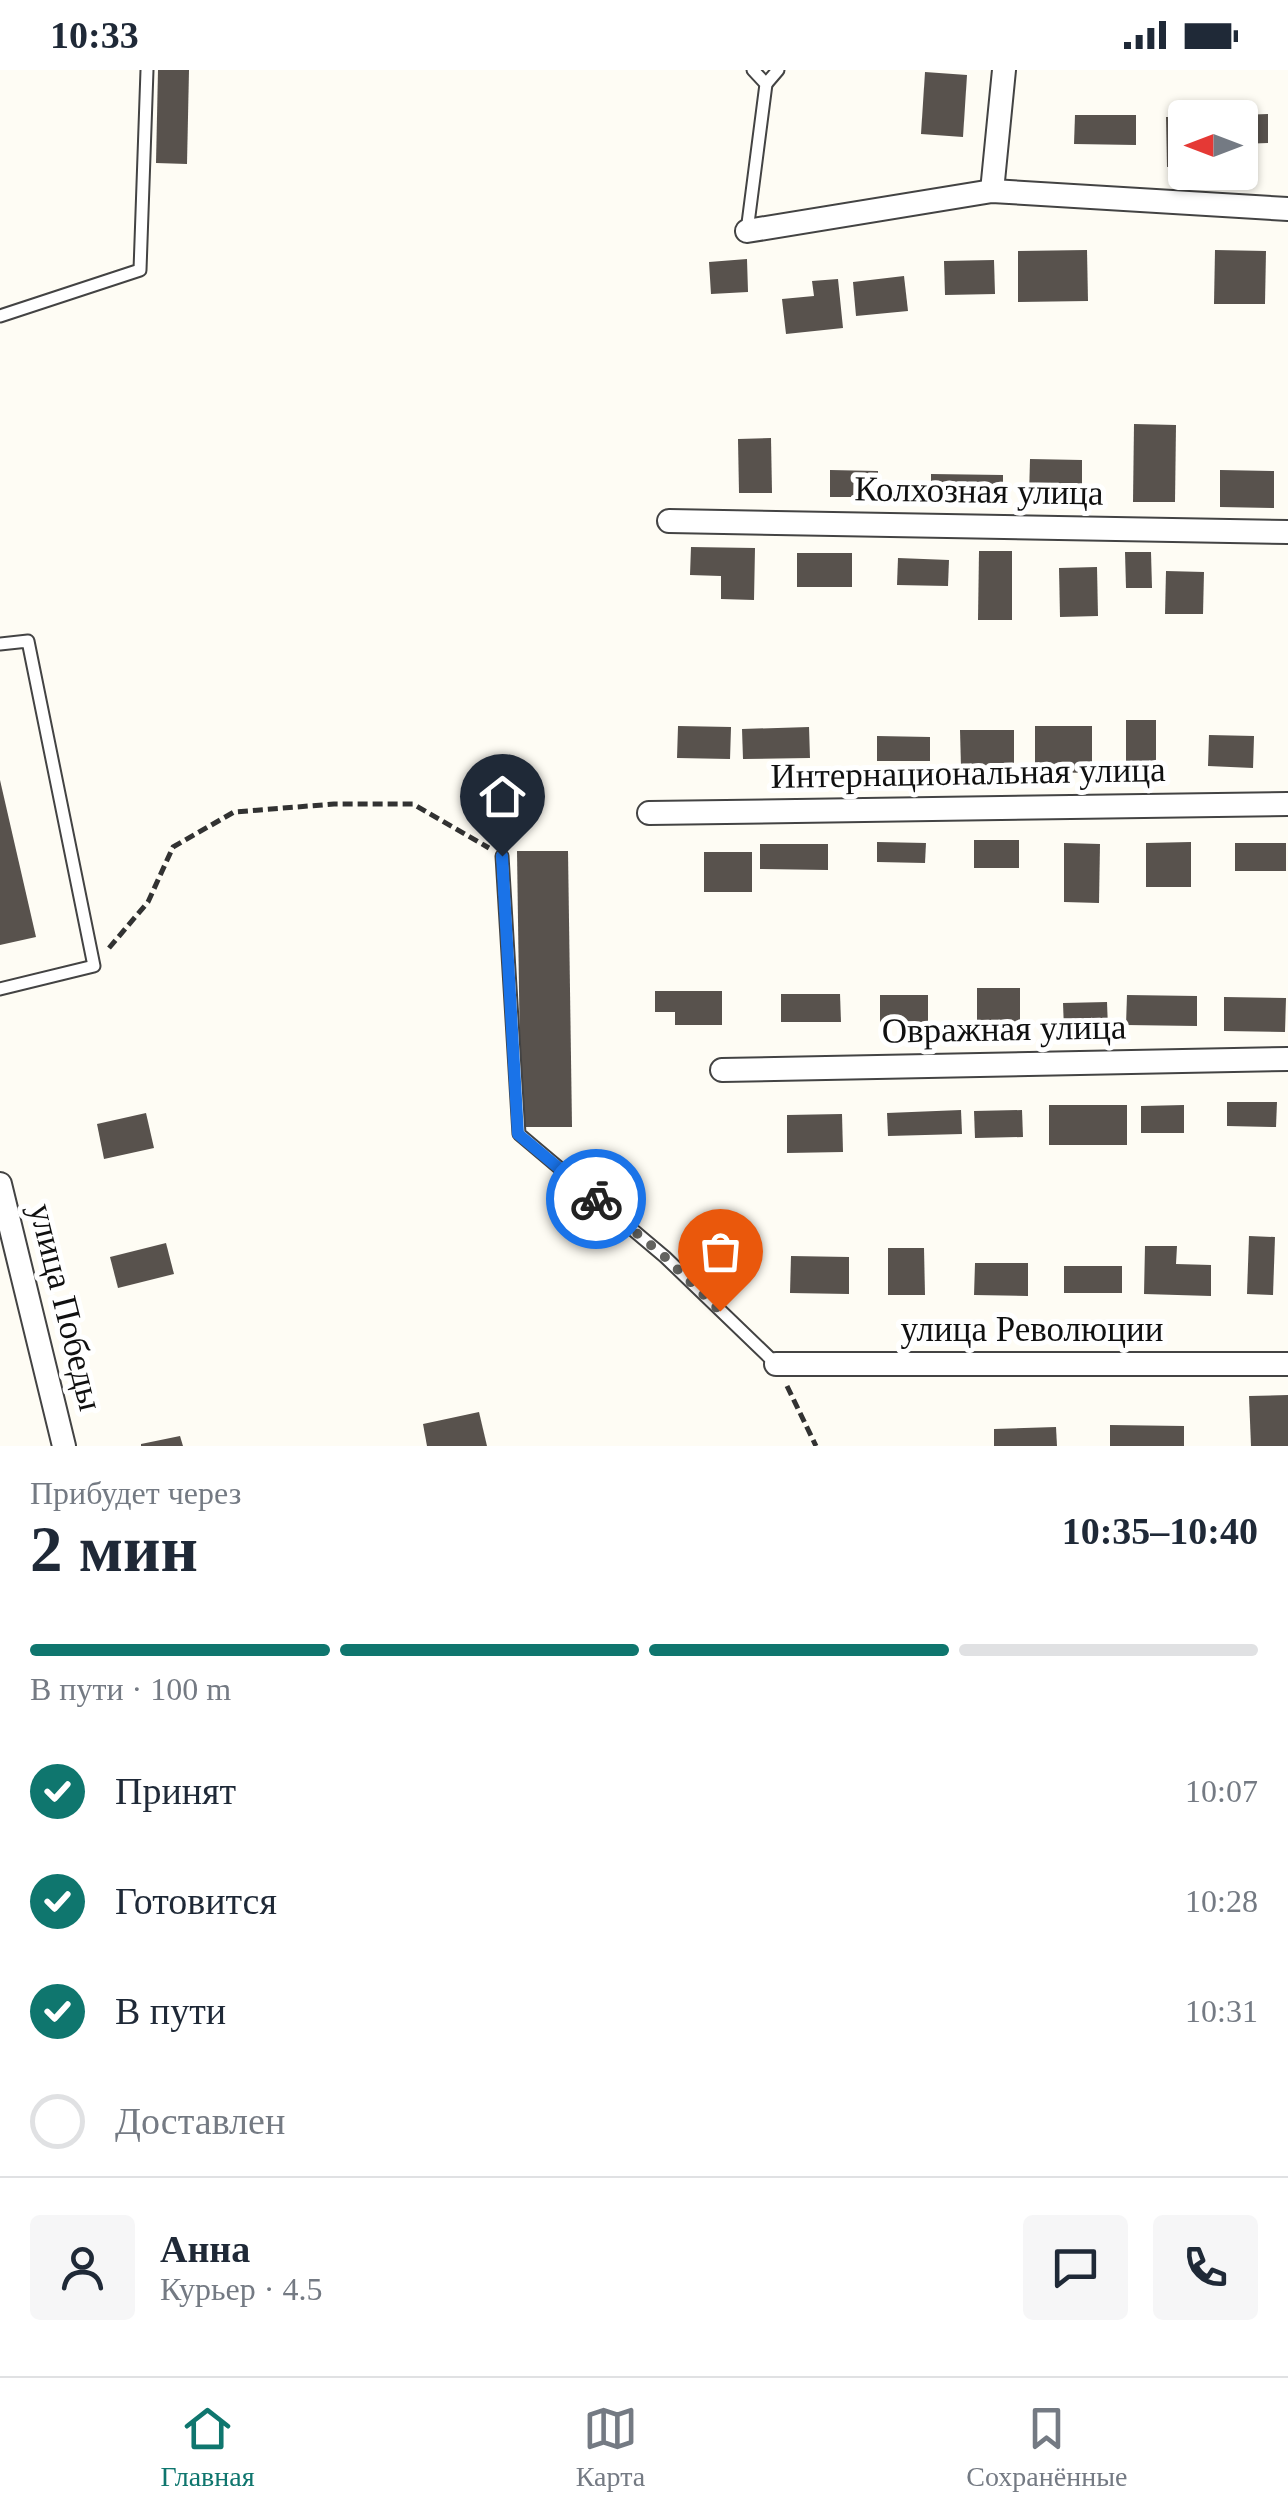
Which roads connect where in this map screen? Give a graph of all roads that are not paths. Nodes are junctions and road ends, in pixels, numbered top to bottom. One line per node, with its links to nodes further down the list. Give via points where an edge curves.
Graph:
1 (147, 70): 9 (lane, via 140,270)
2 (753, 70): 5 (lane)
3 (778, 70): 5 (lane)
4 (1004, 70): 6 (street)
5 (766, 84): 8 (lane)
6 (992, 191): 7 (street); 8 (street)
7 (1288, 210)
8 (747, 230)
9 (0, 316)
10 (669, 521): 11 (street, Колхозная улица)
11 (1288, 532)
12 (0, 644): 16 (lane, via 28,641 94,966)
13 (1288, 804): 14 (street, Интернациональная улица)
14 (649, 813)
15 (502, 856): 20 (lane, via 518,1134 665,1257)
16 (0, 989)
17 (1288, 1058): 18 (street, Овражная улица)
18 (722, 1070)
19 (0, 1184): 22 (street, улица Победы)
20 (776, 1364): 21 (street, улица Революции)
21 (1288, 1364)
22 (64, 1446)

